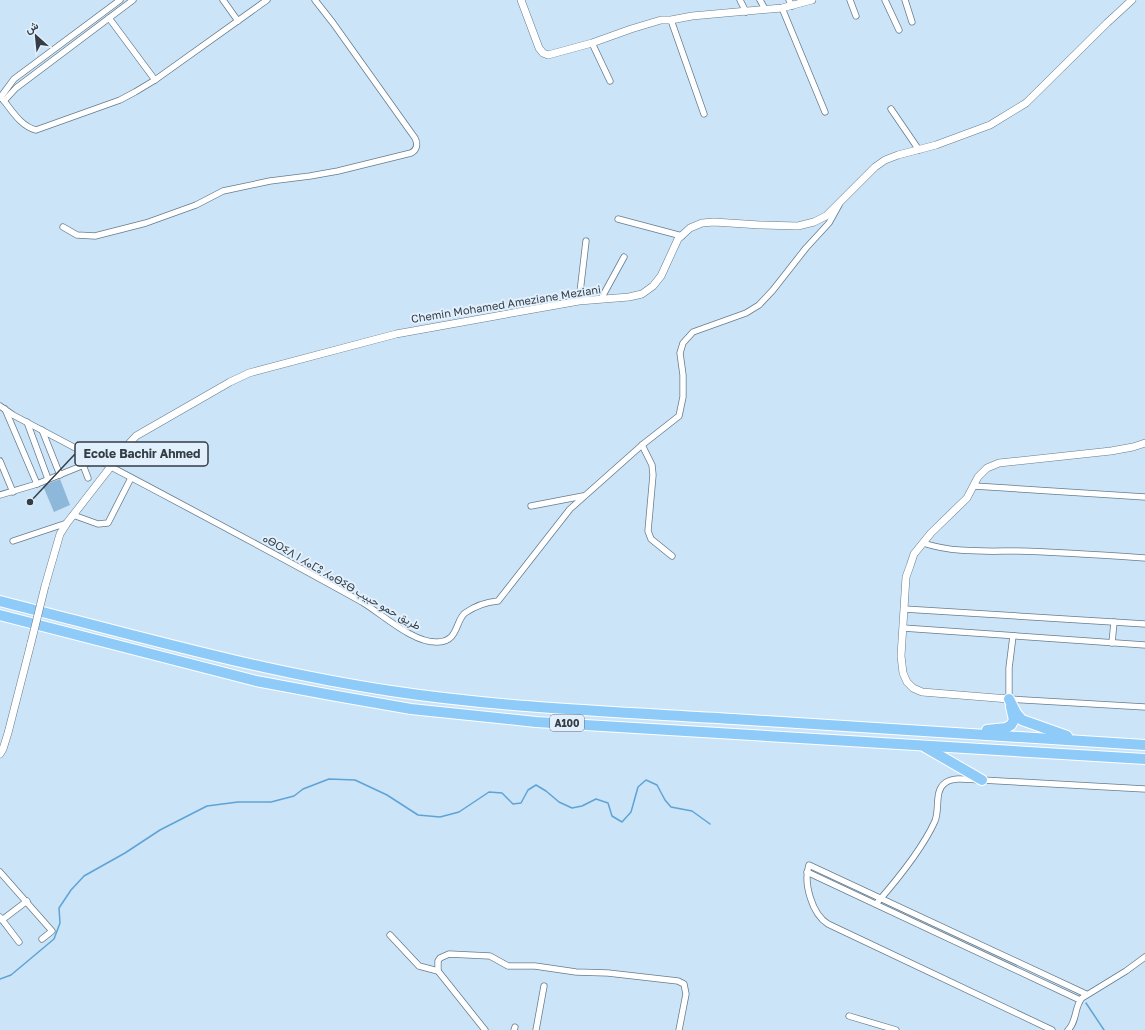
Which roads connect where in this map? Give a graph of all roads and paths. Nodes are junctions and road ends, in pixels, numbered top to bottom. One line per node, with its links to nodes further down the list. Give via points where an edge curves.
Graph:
1 (120, 0): 27 (street, via 14,79)
2 (133, 0): 19 (street)
3 (223, 0): 21 (street)
4 (268, 0): 21 (street)
5 (315, 0): 34 (street, via 415,138 417,145 414,151 338,171 223,191 196,205 146,223 95,236 77,235)
6 (522, 0): 24 (main road, via 543,53 550,54)
7 (740, 0): 17 (street)
8 (760, 0): 16 (street)
9 (812, 0): 14 (main road)
10 (850, 0): 18 (street)
11 (885, 0): 23 (street)
12 (905, 0): 22 (street)
13 (1132, 0): 31 (main road, Chemin Mohamed Ameziane Meziani, via 1021,106 990,125)
14 (790, 3): 15 (main road)
15 (782, 8): 16 (main road); 29 (street)
16 (764, 10): 17 (main road)
17 (746, 12): 20 (main road)
18 (856, 16)
19 (109, 18): 25 (street); 27 (street)
20 (671, 20): 24 (main road, via 661,20); 30 (street)
21 (238, 21): 25 (street)
22 (912, 22)
23 (900, 30)
24 (592, 43): 26 (street)
25 (155, 80): 27 (street, via 120,100 36,130 28,128)
26 (610, 81)
27 (2, 99)
28 (891, 109): 31 (street)
29 (825, 112)
30 (704, 114)
31 (919, 150): 32 (main road, Chemin Mohamed Ameziane Meziani, via 898,155 875,166)
32 (841, 201): 35 (main road, Chemin Mohamed Ameziane Meziani, via 826,216 798,226 702,223 690,228); 44 (street, ⴰⴱⵔⵉⴷ ⵏ ⵃⴰⵎⵓ ⵃⴰⴱⵉⴱ طريق حمو حبيب, via 829,223 759,305 746,313 693,332 683,343 680,352 683,398 679,416)
33 (618, 219): 35 (street)
34 (63, 227)
35 (682, 236): 38 (main road, Chemin Mohamed Ameziane Meziani, via 653,286 642,294)
36 (586, 241): 39 (street)
37 (624, 257): 38 (street)
38 (600, 299): 39 (main road, Chemin Mohamed Ameziane Meziani)
39 (579, 301): 48 (main road, Chemin Mohamed Ameziane Meziani, via 396,334 249,373 136,436)
40 (2, 407): 41 (street, ⴰⴱⵔⵉⴷ ⵏ ⵃⴰⵎⵓ ⵃⴰⴱⵉⴱ طريق حمو حبيب); 53 (street)
41 (27, 422): 42 (street, ⴰⴱⵔⵉⴷ ⵏ ⵃⴰⵎⵓ ⵃⴰⴱⵉⴱ طريق حمو حبيب); 52 (street)
42 (42, 430): 45 (street, ⴰⴱⵔⵉⴷ ⵏ ⵃⴰⵎⵓ ⵃⴰⴱⵉⴱ طريق حمو حبيب); 49 (street)
43 (1145, 443): 54 (main road, via 1111,451 999,463 987,468 978,477)
44 (642, 445): 57 (street, ⴰⴱⵔⵉⴷ ⵏ ⵃⴰⵎⵓ ⵃⴰⴱⵉⴱ طريق حمو حبيب); 64 (street, via 654,475 648,531 651,538)
45 (96, 460): 47 (street); 48 (street, ⴰⴱⵔⵉⴷ ⵏ ⵃⴰⵎⵓ ⵃⴰⴱⵉⴱ طريق حمو حبيب)
46 (0, 461): 55 (street)
47 (83, 465): 49 (street); 50 (street)
48 (111, 467): 51 (street, ⴰⴱⵔⵉⴷ ⵏ ⵃⴰⵎⵓ ⵃⴰⴱⵉⴱ طريق حمو حبيب); 60 (main road, Chemin Mohamed Ameziane Meziani)
49 (60, 475): 52 (street)
50 (88, 478)
51 (131, 478): 57 (street, ⴰⴱⵔⵉⴷ ⵏ ⵃⴰⵎⵓ ⵃⴰⴱⵉⴱ طريق حمو حبيب, via 283,558 365,604 400,628 429,642 448,640 456,632 464,614 485,603 498,601 570,509); 60 (street, via 108,523 98,524)
52 (48, 480): 53 (street)
53 (37, 484): 55 (street)
54 (974, 486): 58 (street); 63 (main road, via 967,498)
55 (13, 492): 56 (street)
56 (0, 495)
57 (585, 496): 59 (street)
58 (1145, 497)
59 (531, 506)
60 (74, 515): 61 (main road, Chemin Mohamed Ameziane Meziani)
61 (68, 523): 62 (street); 81 (main road, Chemin Mohamed Ameziane Meziani, bridge, via 60,534 8,733)
62 (13, 541)
63 (923, 543): 65 (street, via 936,547 981,551); 67 (main road, via 914,554 906,577)
64 (672, 556)
65 (1145, 558)
66 (0, 601): 77 (highway, A100, via 249,664 394,692 504,704)
67 (904, 609): 69 (street); 71 (main road)
68 (0, 615): 80 (highway, A100, via 256,681 411,709 536,722)
69 (1114, 622): 70 (street); 73 (street)
70 (1145, 624)
71 (903, 628): 72 (street); 75 (main road, via 903,673 913,688 922,692)
72 (1013, 636): 73 (street); 75 (street)
73 (1112, 643): 74 (street)
74 (1145, 645)
75 (1009, 699): 76 (street); 77 (highway, via 1014,720 1011,725 1006,728); 78 (highway, via 1022,720)
76 (1145, 707)
77 (963, 733): 78 (highway, A100)
78 (1082, 741): 79 (highway, A100)
79 (1145, 745)
80 (923, 746): 82 (highway, A100); 83 (highway)
81 (0, 754)
82 (1145, 759)
83 (982, 780): 84 (street); 87 (street, via 952,780 942,786 937,815 930,831)
84 (1145, 789)
85 (0, 872): 88 (street)
86 (807, 872): 87 (street, via 809,865); 89 (street); 104 (street, via 814,909 828,924)
87 (881, 898): 89 (street); 97 (street)
88 (27, 901): 90 (street); 92 (street, via 52,931)
89 (876, 904): 98 (street)
90 (1, 918): 93 (street)
91 (390, 935): 95 (street, via 419,966)
92 (42, 939)
93 (19, 942)
94 (1145, 957): 97 (street)
95 (438, 971): 100 (street); 102 (street, via 438,961 449,954 490,956 508,966 535,966 678,981 684,984 686,994)
96 (544, 986): 101 (street)
97 (1086, 994): 98 (street)
98 (1080, 1000): 105 (street, via 1073,1023)
99 (849, 1016): 103 (street)
100 (485, 1030)
101 (536, 1030)
102 (679, 1030)
103 (896, 1030)
104 (1052, 1030)
105 (1068, 1030)

